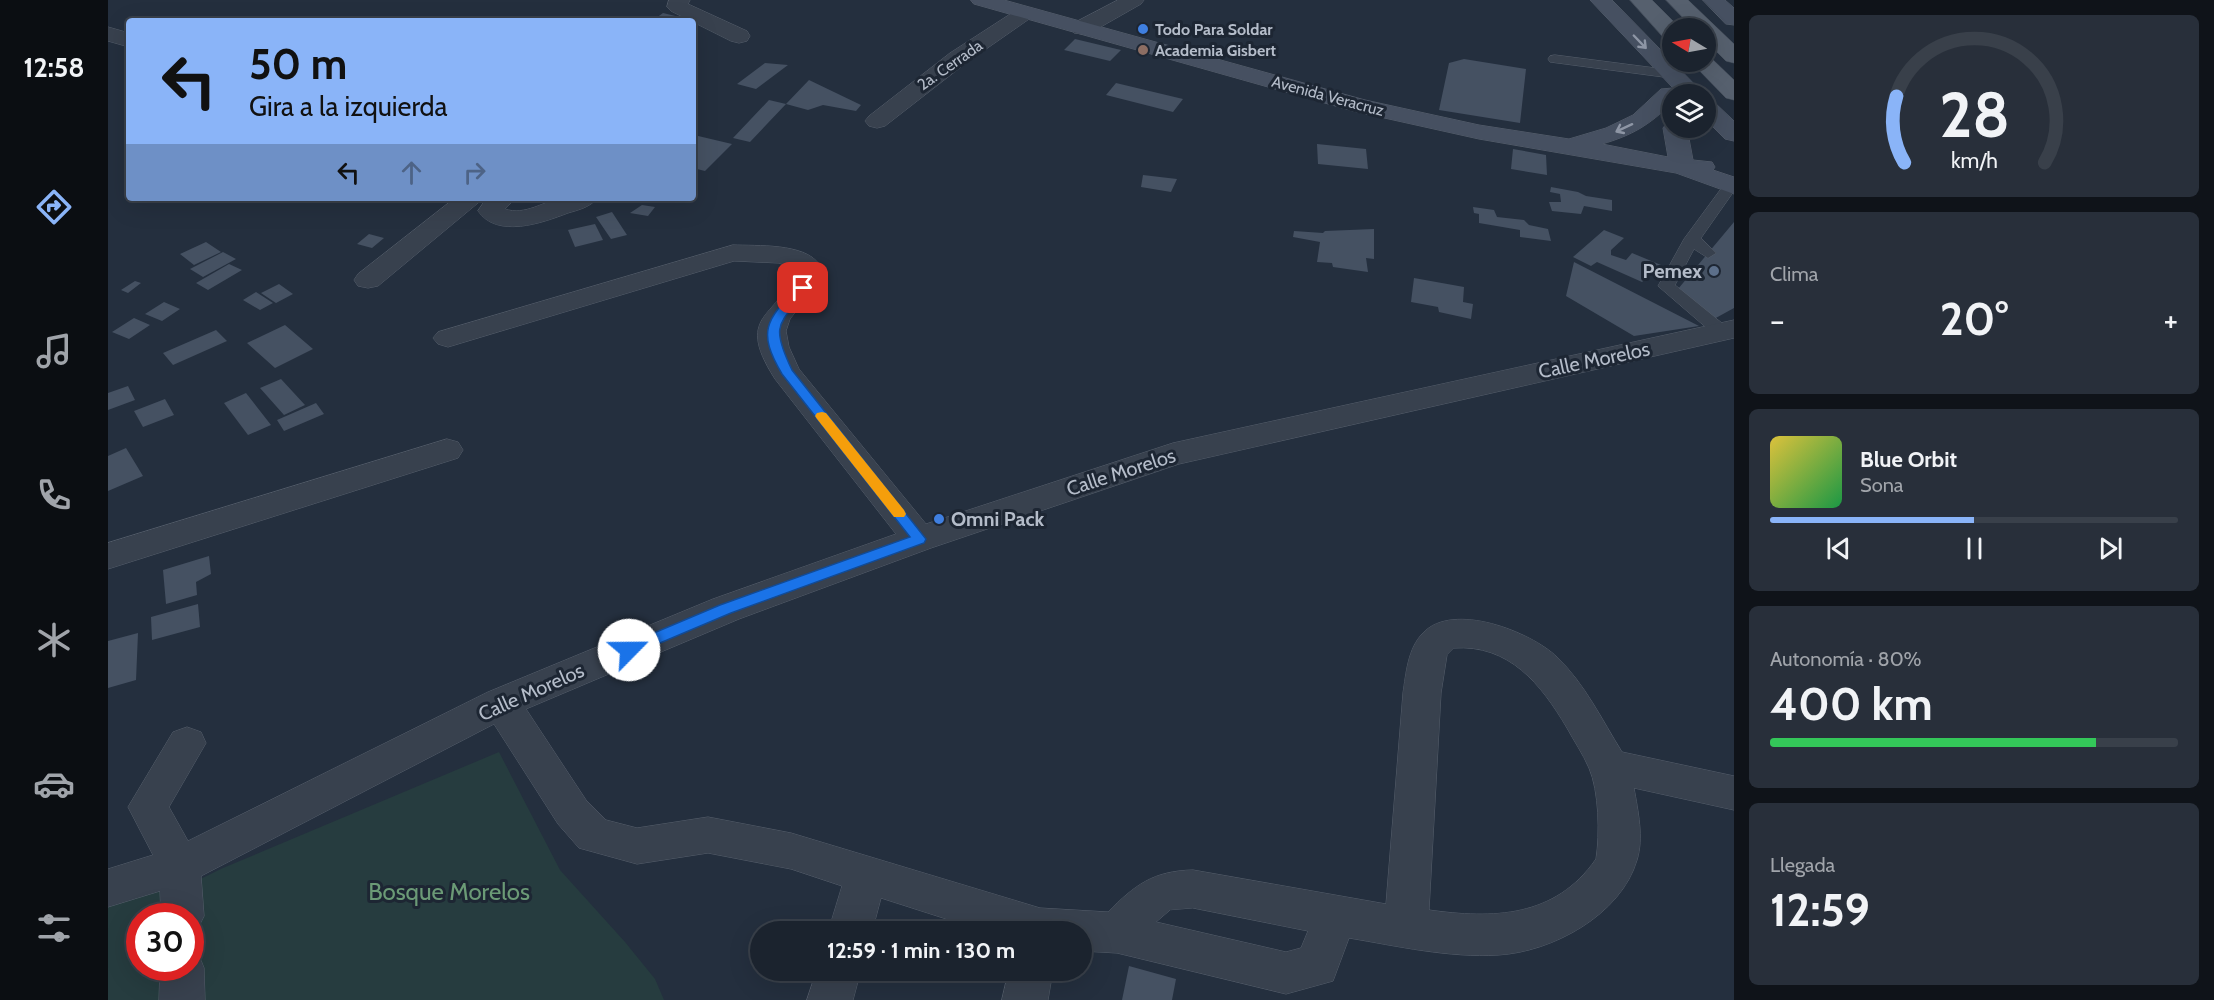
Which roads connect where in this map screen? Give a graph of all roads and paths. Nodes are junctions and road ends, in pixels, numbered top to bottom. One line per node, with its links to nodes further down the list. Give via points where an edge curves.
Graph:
1 (680, 0): 13 (street, via 678,8)
2 (981, 0): 8 (street, Avenida Veracruz)
3 (1134, 0): 11 (street)
4 (1600, 0): 18 (street, one-way to 18)
5 (1640, 0): 10 (main road)
6 (1676, 0): 15 (main road)
7 (1713, 0): 9 (street)
8 (1025, 13): 11 (street, Avenida Veracruz); 23 (street, 2a. Cerrada, via 949,64)
9 (1734, 18)
10 (1662, 23)
11 (1082, 28): 26 (street, Avenida Veracruz, via 1361,106)
12 (108, 34): 14 (street)
13 (739, 36)
14 (126, 39)
15 (1734, 56)
16 (1555, 59): 19 (lane)
17 (1712, 72): 20 (main road)
18 (1668, 84)
19 (1662, 90)
20 (1734, 93)
21 (1662, 104): 26 (street, one-way to 26, via 1615,133)
22 (1716, 117): 24 (street)
23 (877, 121)
24 (1734, 134)
25 (1677, 138): 27 (street)
26 (1570, 147): 27 (street, Avenida Veracruz)
27 (1682, 167): 28 (street, Avenida Veracruz)
28 (1733, 180): 32 (lane)
29 (467, 201): 34 (street)
30 (499, 201): 31 (street, via 491,211 506,218 530,217)
31 (576, 201)
32 (1692, 239): 33 (lane); 35 (lane, via 1666,286)
33 (1708, 253)
34 (368, 280)
35 (1730, 334): 38 (street, Calle Morelos, via 1173,454)
36 (448, 338): 38 (street, via 733,253 783,255 805,264 803,288 778,315 772,331 777,351 786,372)
37 (447, 450): 39 (street)
38 (919, 539): 40 (street, Calle Morelos, via 726,609)
39 (108, 556)
40 (501, 703): 44 (street, Calle Morelos); 45 (street, via 572,812 594,835 637,846 708,835 791,852)
41 (187, 743): 44 (street, via 148,807)
42 (1609, 766): 43 (street); 52 (street, via 1617,800 1619,837 1614,868 1593,894 1554,920 1514,933 1464,934); 52 (street, via 1552,676 1533,657 1501,641 1469,633 1447,634 1435,643 1422,693)
43 (1734, 793)
44 (180, 866): 46 (street, Calle Morelos); 47 (street); 48 (street)
45 (867, 875): 50 (street); 51 (street)
46 (108, 888)
47 (181, 903)
48 (108, 905)
49 (1335, 916): 52 (street); 54 (street, via 1170,888 1155,895); 54 (street, via 1317,966 1286,974)
50 (853, 921)
51 (1012, 921)
52 (1406, 927)
53 (1092, 932): 54 (street)
54 (1117, 933)
55 (182, 981): 58 (street)
56 (836, 981): 59 (street)
57 (1029, 981): 60 (street)
58 (182, 1000)
59 (830, 1000)
60 (1025, 1000)

